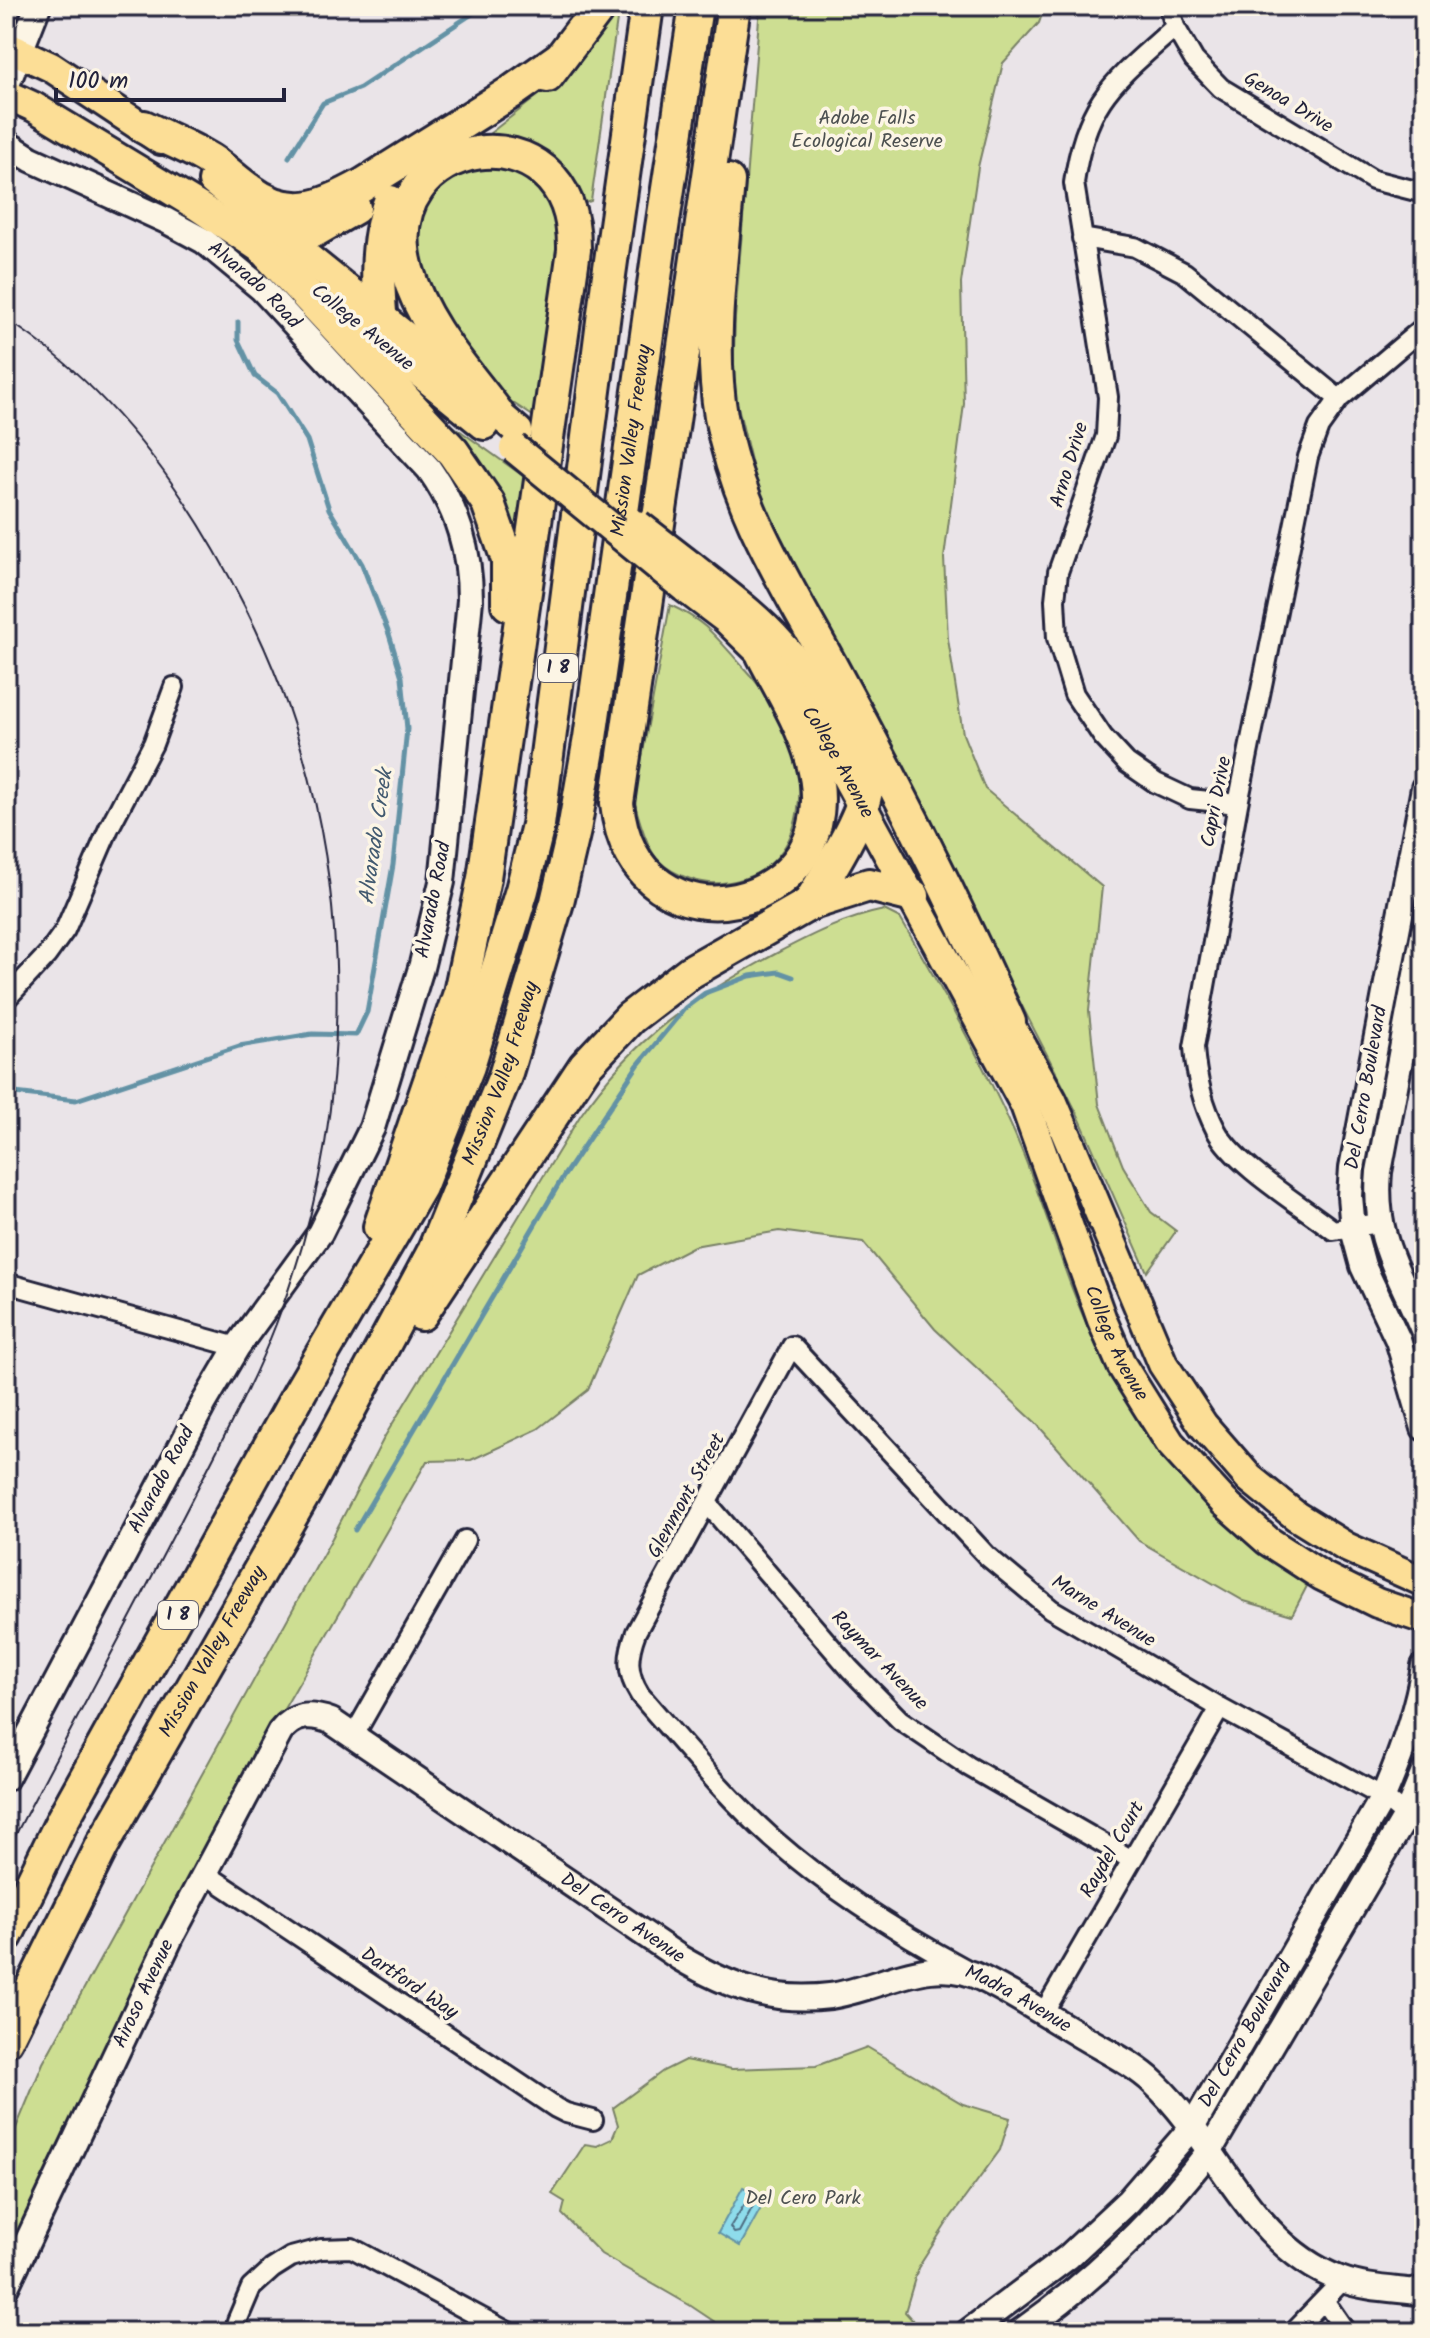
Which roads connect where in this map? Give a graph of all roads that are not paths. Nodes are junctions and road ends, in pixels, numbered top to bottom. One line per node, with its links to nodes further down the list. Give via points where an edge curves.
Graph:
1 (38, 6): 9 (street)
2 (600, 6): 10 (highway)
3 (647, 6): 39 (highway, Mission Valley Freeway / I 8, via 538,825 468,1066 420,1187)
4 (696, 6): 44 (highway, Mission Valley Freeway / I 8, via 590,738 545,951 505,1076 433,1253)
5 (734, 6): 24 (highway, via 617,803 619,825 645,872 668,891 694,901 729,902 768,889 800,861 812,837 818,799 812,759)
6 (741, 6): 35 (highway, via 717,333 718,390 731,460 762,541 955,902)
7 (1169, 6): 8 (street, Genoa Drive)
8 (1175, 27): 16 (street, Genoa Drive, via 1194,60 1221,88 1373,180); 17 (street, Arno Drive, via 1127,68 1087,124 1074,183)
9 (13, 49): 11 (street); 13 (main road, College Avenue)
10 (560, 58): 13 (highway, via 363,185 315,207 288,208 261,198 210,160); 15 (highway, via 533,88)
11 (6, 87)
12 (6, 94): 18 (main road, College Avenue)
13 (144, 127): 18 (main road, College Avenue)
14 (6, 143): 42 (street, Alvarado Road, via 204,241 262,289 429,469 449,500 467,550 470,600 442,882 421,968 372,1128 339,1200)
15 (404, 174): 18 (highway, via 322,228); 20 (highway, via 381,229)
16 (1424, 193)
17 (1082, 238): 21 (street, via 1135,247 1185,273); 29 (street, Arno Drive, via 1108,397 1106,436 1058,572 1057,638 1074,694 1127,763 1190,799)
18 (269, 240): 20 (main road, College Avenue); 26 (highway, via 453,452 488,503 508,560)
19 (1424, 327): 21 (street, Capri Drive)
20 (382, 330): 22 (main road, College Avenue); 22 (main road, College Avenue)
21 (1339, 399): 29 (street, Capri Drive, via 1319,427 1308,457)
22 (510, 431): 23 (main road, College Avenue, bridge); 26 (highway, via 428,318 406,269 403,246 402,229 413,194 441,166 475,153 511,155 541,168 559,186 575,226)
23 (688, 577): 24 (main road, College Avenue); 27 (main road, College Avenue, via 747,610 782,644 829,702)
24 (763, 655): 30 (main road, College Avenue, via 819,727)
25 (174, 687): 34 (street, via 153,744 65,930)
26 (502, 756): 39 (highway, via 460,993)
27 (865, 763): 30 (highway); 35 (main road, College Avenue)
28 (1424, 788): 37 (street, Del Cerro Boulevard, via 1352,1168)
29 (1238, 804): 37 (street, Capri Drive, via 1194,1047 1197,1082 1217,1132 1241,1160 1333,1230)
30 (862, 807): 31 (main road, College Avenue); 32 (highway)
31 (913, 896): 32 (highway, via 869,885); 48 (main road, College Avenue, via 1025,1105 1117,1354 1170,1443 1268,1541 1322,1576)
32 (809, 904): 44 (highway, via 690,972 630,1018 585,1066)
33 (1424, 932): 36 (street, Del Cerro Boulevard, via 1379,1172)
34 (6, 999)
35 (1009, 1022): 47 (main road, College Avenue, via 1052,1100 1163,1364 1203,1425 1249,1478 1296,1516 1346,1547)
36 (1380, 1223): 37 (street, Capri Drive); 40 (street, Del Cerro Boulevard, via 1388,1256)
37 (1353, 1229): 43 (street, Del Cerro Boulevard, via 1363,1266 1398,1340)
38 (6, 1283): 42 (street)
39 (356, 1298): 60 (highway, Mission Valley Freeway / I 8, via 63,1819)
40 (1424, 1332)
41 (792, 1346): 45 (street, Glenmont Street); 51 (street, Marne Avenue, via 987,1556 1051,1609)
42 (237, 1347): 55 (street, Alvarado Road)
43 (1424, 1428)
44 (306, 1490): 63 (highway, Mission Valley Freeway / I 8, via 103,1844)
45 (708, 1504): 50 (street, Glenmont Street, via 636,1632); 58 (street, Raymar Avenue, via 900,1720 968,1766)
46 (465, 1540): 53 (street)
47 (1424, 1582)
48 (1424, 1619)
49 (1424, 1666): 56 (street, Del Cerro Boulevard, via 1402,1753)
50 (628, 1669): 61 (street, Madra Avenue, via 640,1695 770,1836 884,1923)
51 (1220, 1708): 56 (street, Marne Avenue); 58 (street, Raydel Court)
52 (303, 1715): 53 (street, Del Cerro Avenue, via 331,1721); 59 (street, Airoso Avenue, via 280,1732)
53 (353, 1737): 61 (street, Del Cerro Avenue, via 680,1958 746,1991 830,1996 938,1969)
54 (1424, 1772): 57 (street, Del Cerro Boulevard)
55 (6, 1778)
56 (1383, 1797): 57 (street, Marne Avenue); 65 (street, Del Cerro Boulevard)
57 (1406, 1816): 66 (street, Del Cerro Boulevard)
58 (1132, 1860): 62 (street, Raydel Court)
59 (206, 1874): 64 (street, Dartford Way, via 556,2108); 68 (street, Airoso Avenue)
60 (6, 1936)
61 (980, 1977): 62 (street, Madra Avenue)
62 (1043, 2014): 65 (street, Madra Avenue, via 1152,2081)
63 (6, 2040)
64 (593, 2120)
65 (1193, 2126): 66 (street, Madra Avenue); 73 (street, Del Cerro Boulevard, via 1128,2201 1078,2248)
66 (1210, 2150): 67 (street, Madra Avenue, via 1254,2213 1291,2250); 74 (street, Del Cerro Boulevard, via 1119,2254)
67 (1343, 2280): 69 (street, Madra Avenue); 70 (street)
68 (6, 2287)
69 (1424, 2293)
70 (1324, 2300): 75 (street); 76 (street)
71 (235, 2332): 72 (street, via 251,2288 272,2269 321,2249 352,2248)
72 (508, 2332)
73 (968, 2332)
74 (1020, 2332)
75 (1293, 2332)
76 (1346, 2332)

